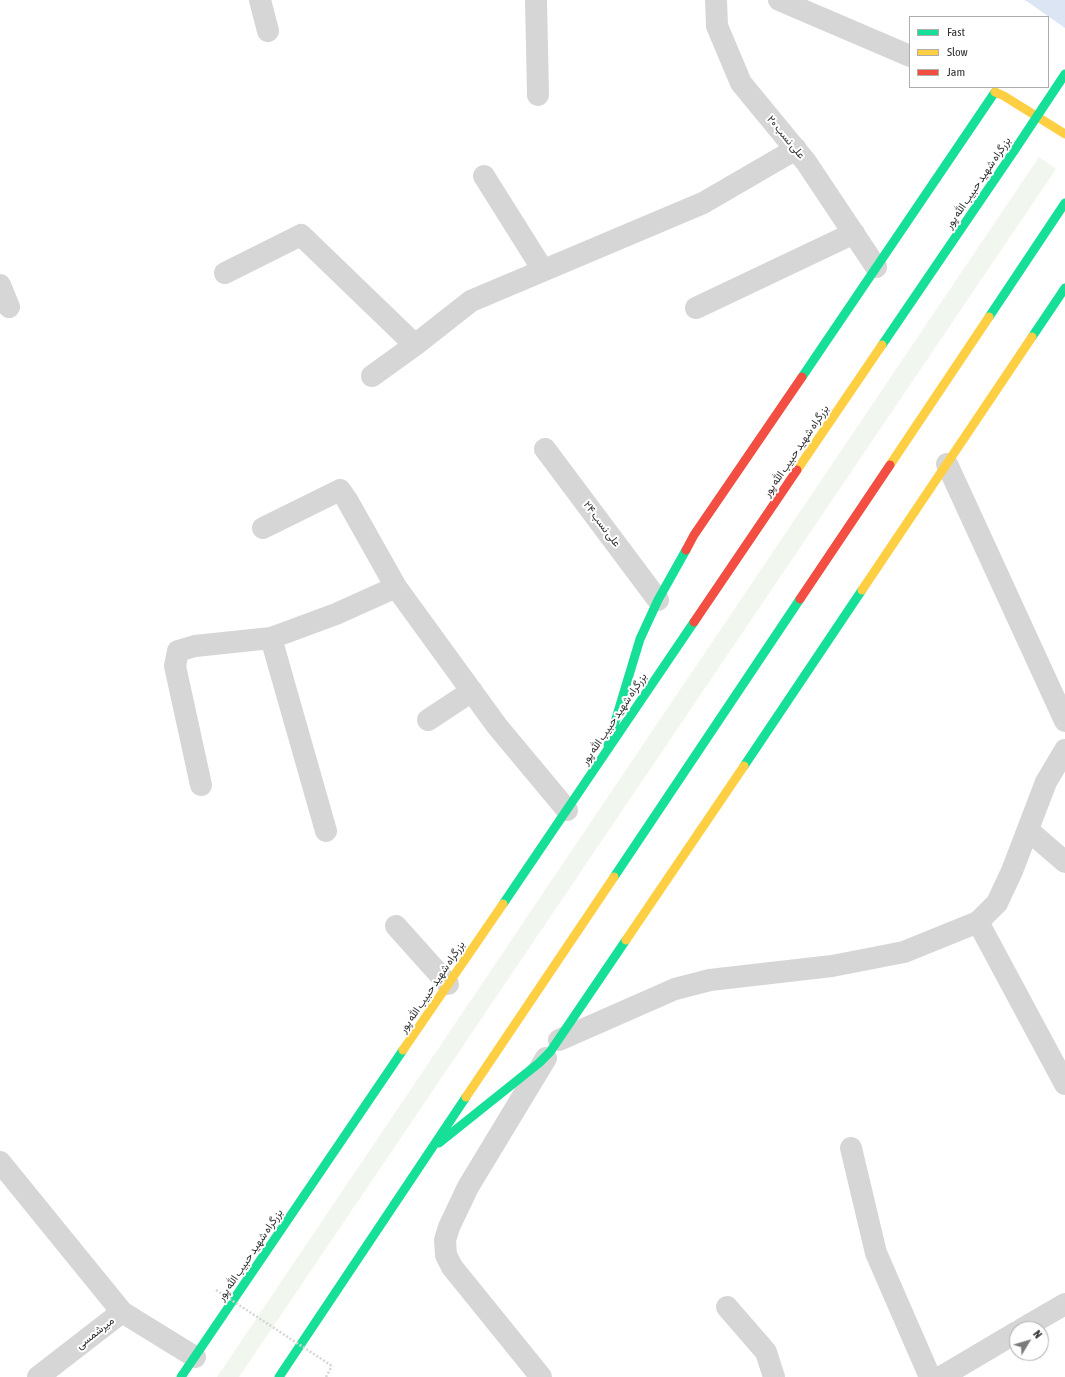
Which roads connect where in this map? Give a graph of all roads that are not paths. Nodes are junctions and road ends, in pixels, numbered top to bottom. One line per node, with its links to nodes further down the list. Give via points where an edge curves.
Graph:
1 (260, 0): 5 (street)
2 (536, 0): 9 (street)
3 (716, 0): 11 (street, علی نسب ۲۰, via 717,26 741,83)
4 (779, 0): 6 (street)
5 (268, 31)
6 (909, 56)
7 (1065, 74): 34 (main road, بزرگراه شهید حبیب الله پور, bridge)
8 (989, 89): 10 (main road); 15 (main road)
9 (538, 95)
10 (1065, 134)
11 (796, 149): 14 (street, علی نسب ۲۰); 16 (street, via 703,203)
12 (484, 176): 16 (street)
13 (1065, 203): 45 (main road)
14 (854, 233): 15 (street, علی نسب ۲۰); 21 (street)
15 (876, 267): 28 (main road, via 694,535)
16 (543, 270): 22 (street, via 471,301)
17 (225, 273): 22 (street, via 301,235)
18 (0, 285): 20 (street)
19 (1065, 288): 25 (main road)
20 (9, 306)
21 (696, 308)
22 (415, 345): 23 (street)
23 (372, 376)
24 (545, 449): 28 (street, علی نسب ۲۴)
25 (947, 464): 32 (street); 43 (main road)
26 (263, 528): 27 (street, via 340,490)
27 (396, 587): 29 (street, via 336,614); 30 (street)
28 (658, 600): 34 (main road, via 636,651)
29 (271, 638): 35 (street, via 195,646 178,651 175,666); 38 (street)
30 (472, 691): 31 (street); 36 (street, via 497,726)
31 (428, 720)
32 (1065, 721)
33 (1065, 750): 37 (street, via 1046,782)
34 (606, 752): 36 (main road, بزرگراه شهید حبیب الله پور)
35 (201, 785)
36 (567, 810): 42 (main road, بزرگراه شهید حبیب الله پور)
37 (1028, 830): 39 (street); 40 (street, via 997,903)
38 (326, 831)
39 (1065, 862)
40 (978, 922): 43 (street, via 904,952 832,966 710,980 675,989); 44 (street)
41 (396, 926): 42 (street)
42 (448, 984): 53 (main road, بزرگراه شهید حبیب الله پور)
43 (554, 1046): 45 (main road, via 539,1063); 57 (street, via 468,1187 445,1240 446,1255 452,1267)
44 (1065, 1084)
45 (433, 1147): 54 (main road)
46 (851, 1148): 59 (street, via 876,1253)
47 (0, 1162): 50 (street)
48 (1065, 1304): 51 (street)
49 (726, 1307): 58 (street, via 766,1352)
50 (122, 1312): 53 (street, میرشمسی); 55 (street, میرشمسی)
51 (1036, 1321)
52 (1009, 1337): 60 (street)
53 (195, 1357): 56 (main road, بزرگراه شهید حبیب الله پور)
54 (282, 1376)
55 (38, 1377)
56 (181, 1377)
57 (541, 1377)
58 (774, 1377)
59 (930, 1377)
60 (941, 1377)

